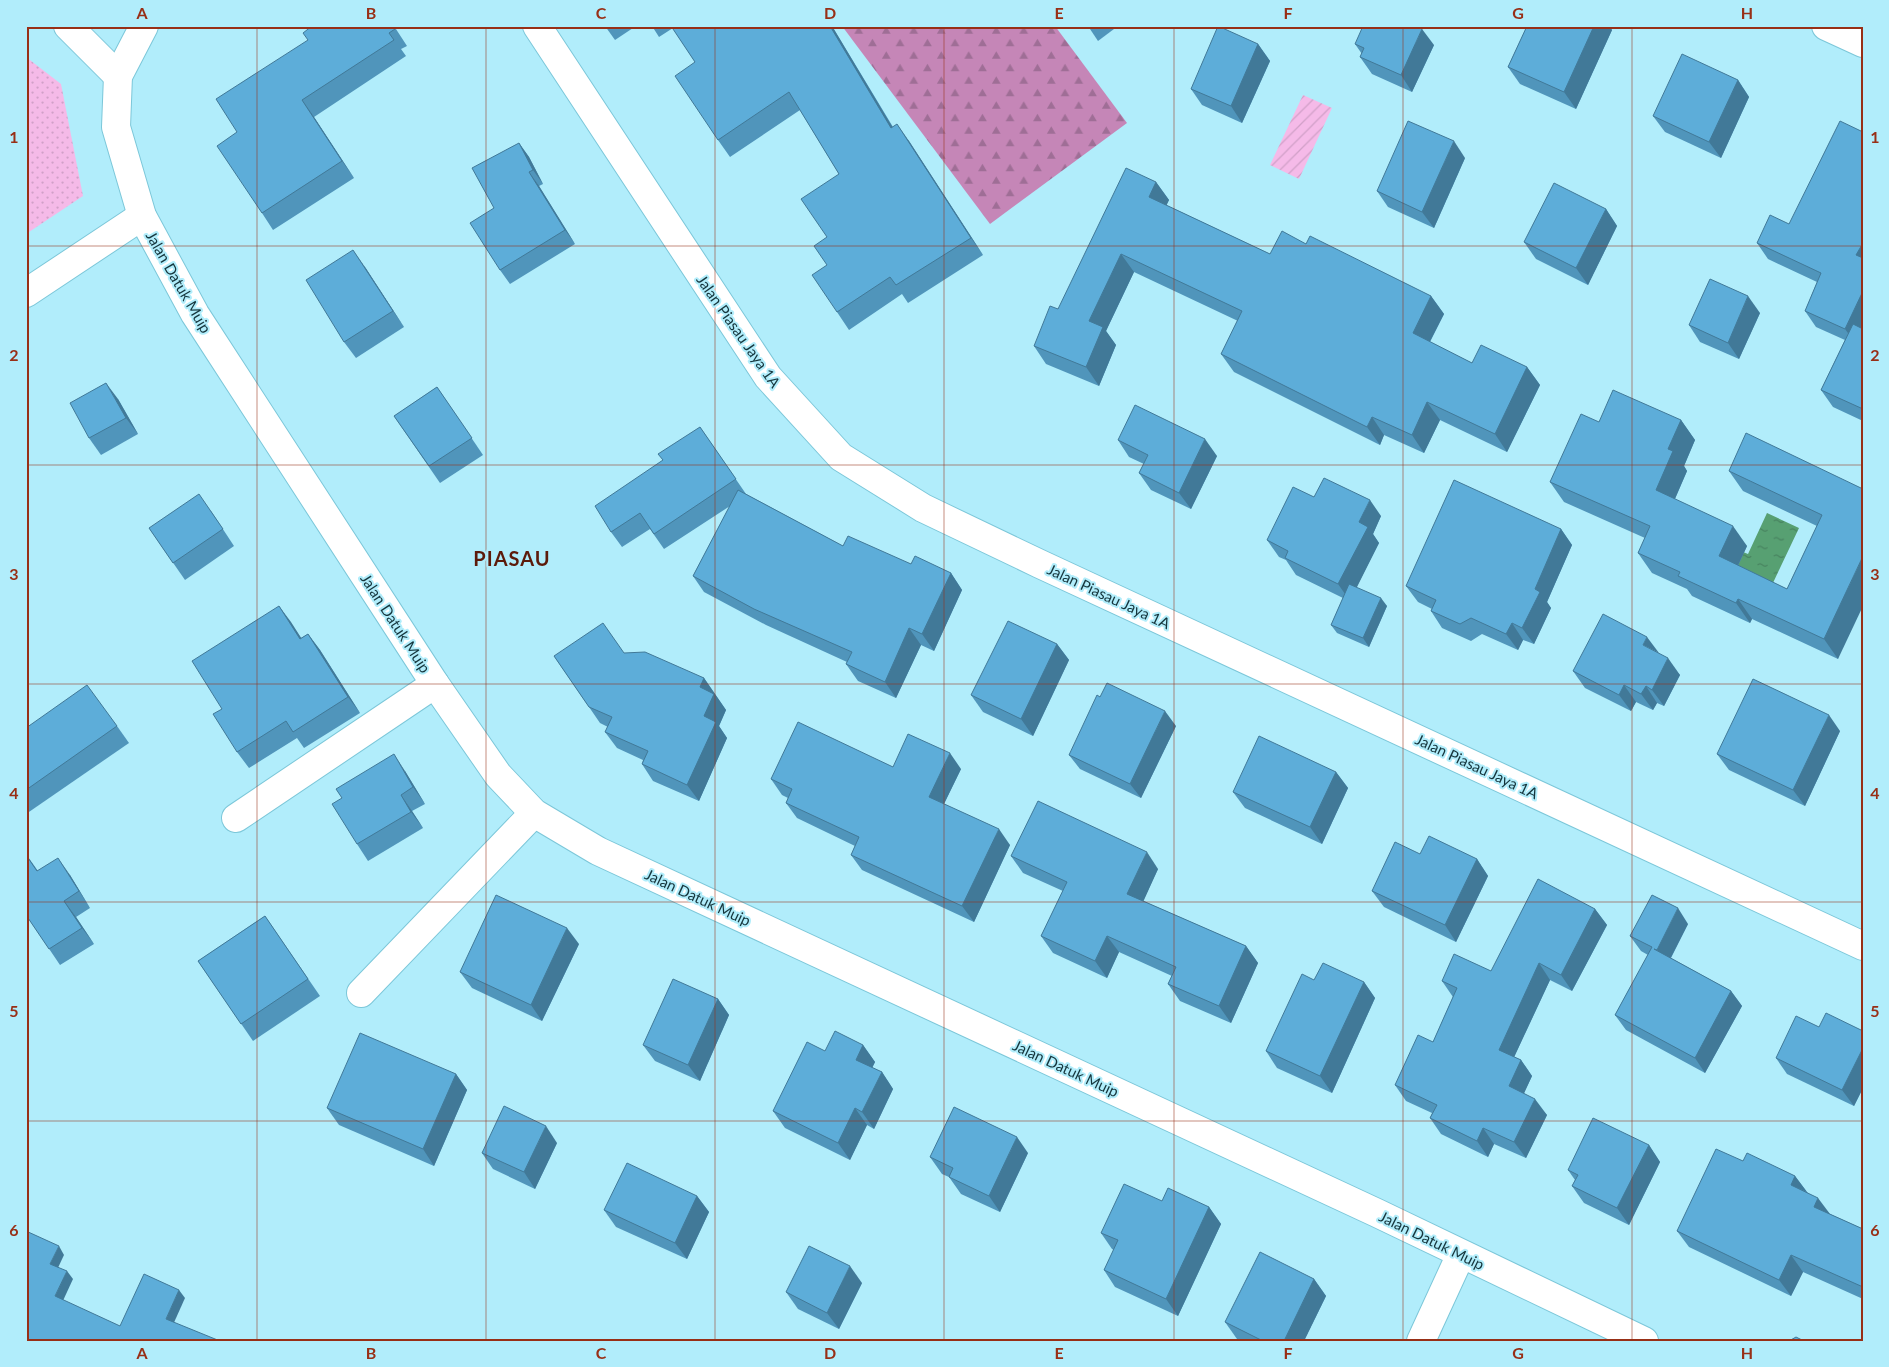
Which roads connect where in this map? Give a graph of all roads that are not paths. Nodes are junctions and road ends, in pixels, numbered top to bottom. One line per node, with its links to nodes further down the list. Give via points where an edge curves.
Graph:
1 (68, 26): 6 (street)
2 (144, 26): 6 (street, Jalan Datuk Muip)
3 (537, 26): 12 (street, Jalan Piasau Jaya 1A, via 768,377 841,457 923,508 1031,560)
4 (1826, 26): 5 (street)
5 (1863, 43)
6 (118, 76): 7 (street, Jalan Datuk Muip, via 116,127)
7 (142, 216): 8 (street); 9 (street, Jalan Datuk Muip, via 196,314)
8 (26, 293)
9 (435, 684): 10 (street, Jalan Datuk Muip, via 498,775); 11 (street)
10 (534, 813): 13 (street); 14 (street, Jalan Datuk Muip, via 598,851)
11 (236, 818)
12 (1863, 946)
13 (361, 993)
14 (1461, 1254): 15 (street); 16 (street, Jalan Datuk Muip)
15 (1421, 1341)
16 (1644, 1341)

